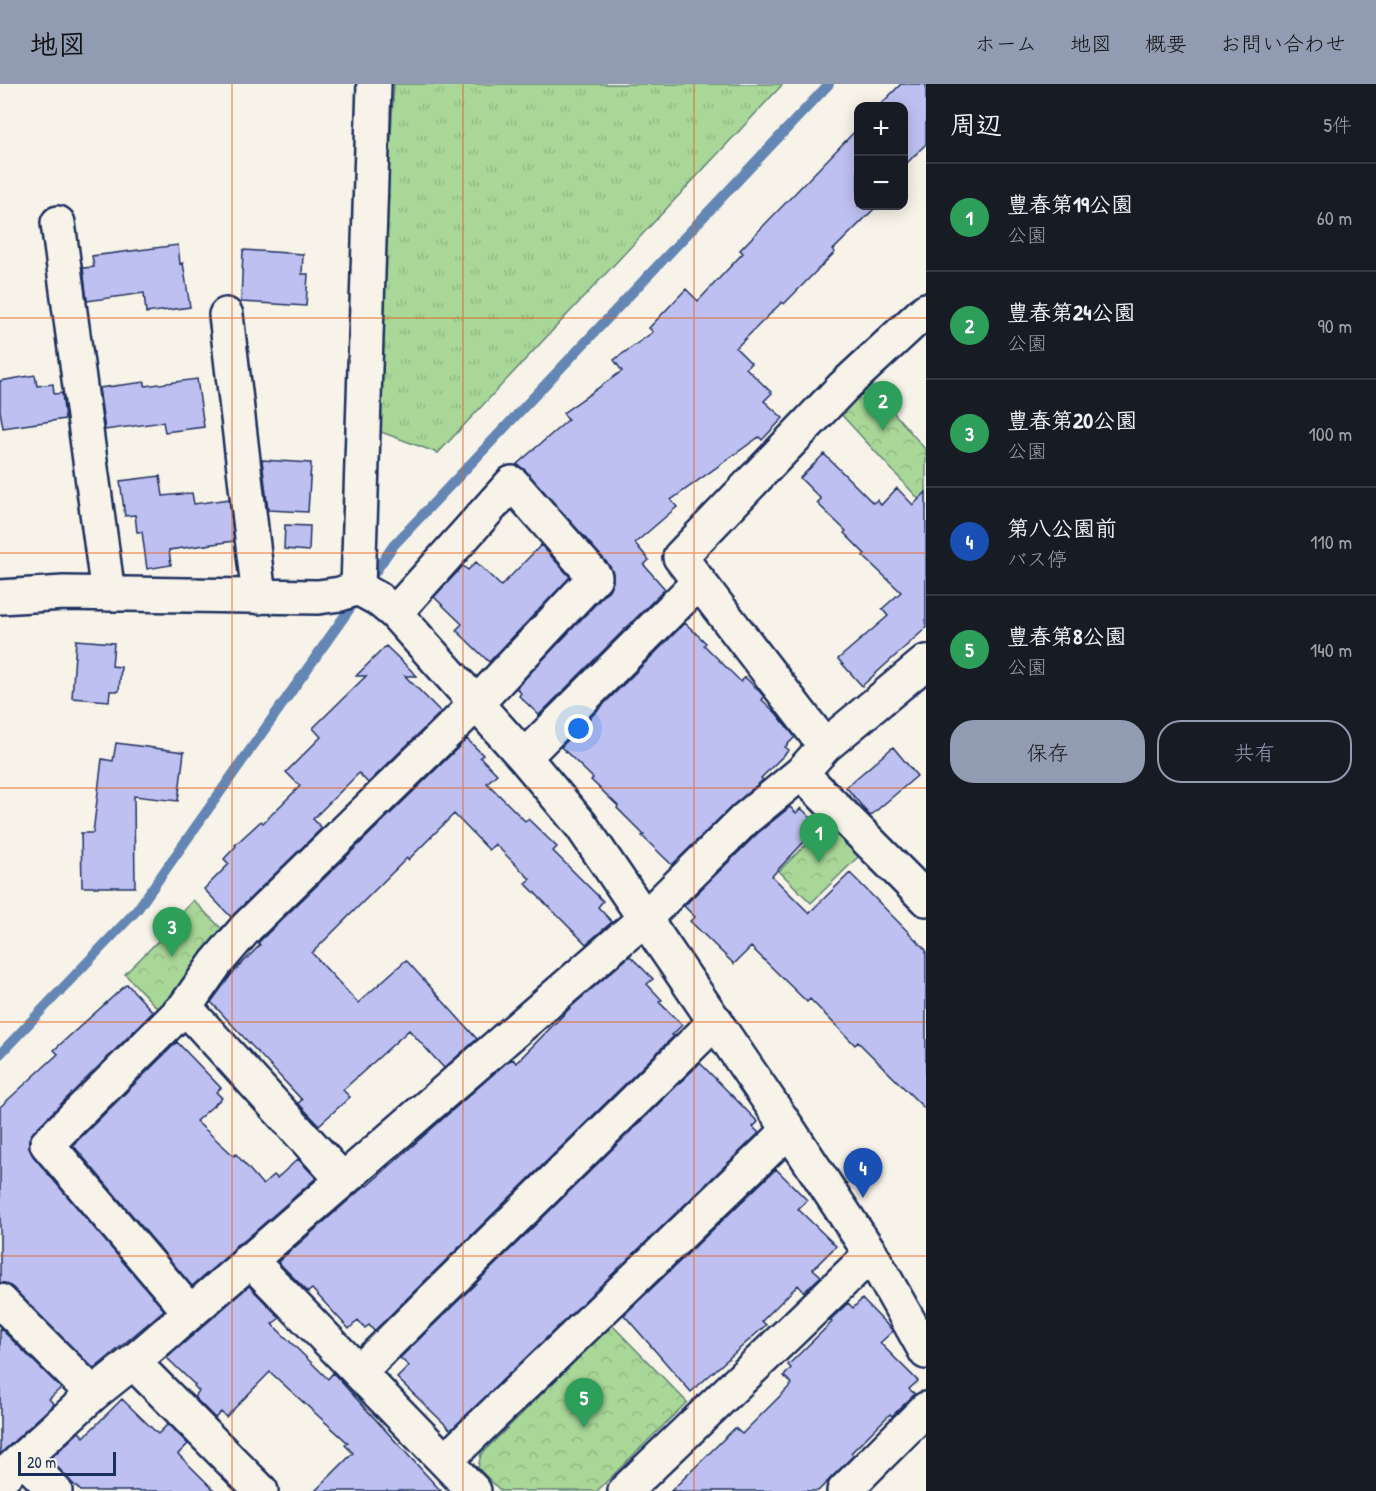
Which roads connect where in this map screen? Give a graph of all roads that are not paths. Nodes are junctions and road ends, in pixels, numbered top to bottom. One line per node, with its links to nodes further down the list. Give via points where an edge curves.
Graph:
1 (374, 84): 6 (street)
2 (58, 223): 7 (street)
3 (926, 310): 5 (street, via 843,387 680,557)
4 (226, 315): 9 (street)
5 (699, 582): 13 (street); 14 (street)
6 (358, 588): 9 (street, via 318,597); 10 (street)
7 (108, 594): 8 (street); 9 (street)
8 (0, 597)
9 (259, 597)
10 (395, 613): 12 (street); 12 (street, via 512,483 595,577)
11 (926, 662): 13 (street)
12 (477, 703): 14 (street); 18 (street, via 247,927)
13 (825, 746): 15 (street)
14 (524, 757): 17 (street, via 581,825)
15 (801, 773): 16 (street); 17 (street, via 745,819)
16 (926, 899)
17 (644, 919): 19 (street); 21 (street)
18 (185, 1007): 21 (street); 25 (street, via 47,1144)
19 (716, 1021): 20 (street); 28 (street)
20 (789, 1130): 22 (street); 31 (street)
21 (342, 1179): 23 (street)
22 (871, 1254): 26 (street); 36 (street)
23 (249, 1260): 25 (street); 28 (street)
24 (0, 1301): 29 (street)
25 (189, 1312): 27 (street)
26 (926, 1352)
27 (133, 1362): 29 (street); 34 (street)
28 (359, 1372): 31 (street)
29 (93, 1394): 32 (street)
30 (926, 1409): 37 (street)
31 (445, 1461): 35 (street)
32 (11, 1469): 33 (street)
33 (55, 1491)
34 (261, 1491)
35 (474, 1491)
36 (625, 1491)
37 (844, 1491)

